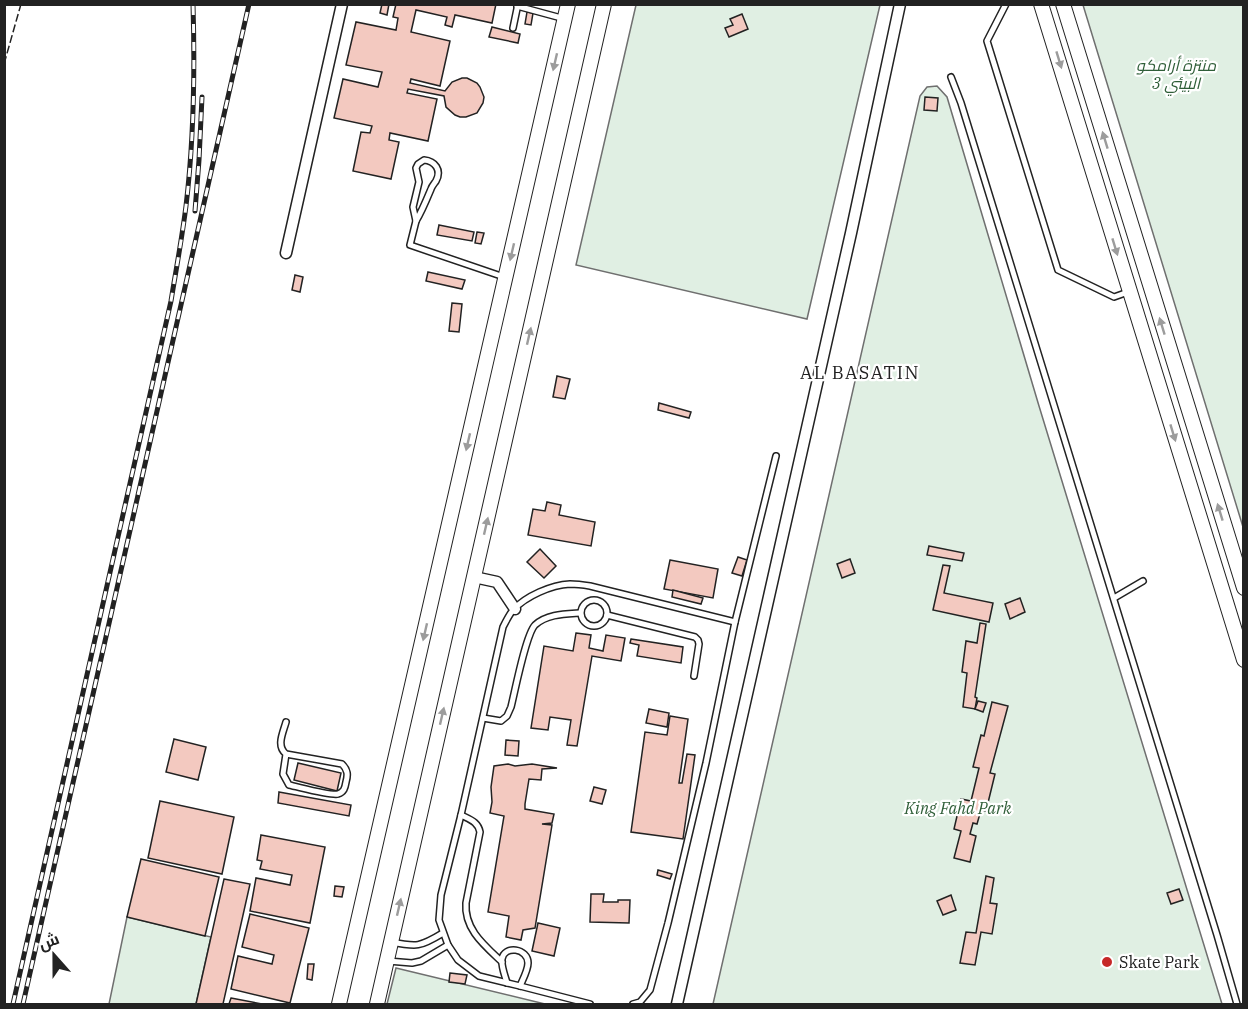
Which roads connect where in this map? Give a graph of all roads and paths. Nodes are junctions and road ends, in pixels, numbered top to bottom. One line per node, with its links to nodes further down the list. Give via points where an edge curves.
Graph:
1 (342, 4): 13 (street)
2 (568, 4): 9 (street)
3 (604, 4): 20 (street, one-way to 3)
4 (900, 4): 45 (street)
5 (1006, 4): 16 (lane, via 987,41 1058,270 1114,297)
6 (1041, 4): 16 (street, one-way to 16)
7 (1063, 4): 15 (street, one-way to 7)
8 (518, 5): 9 (lane); 10 (lane)
9 (565, 19): 14 (street, one-way to 14)
10 (513, 28)
11 (951, 77): 23 (lane)
12 (416, 221): 12 (lane, via 438,174 434,163 428,160 416,168); 14 (lane, via 410,245)
13 (286, 253)
14 (506, 277): 41 (street, one-way to 41)
15 (1149, 285): 16 (street); 18 (street, one-way to 15)
16 (1129, 292): 19 (street, one-way to 19)
17 (776, 456): 27 (lane)
18 (1227, 535): 19 (street); 22 (street)
19 (1207, 541): 28 (street)
20 (474, 577): 24 (street, via 496,582); 35 (street, one-way to 20)
21 (1143, 581): 23 (lane)
22 (1244, 588)
23 (1114, 598): 46 (lane)
24 (514, 609): 27 (lane, via 531,597 570,584); 30 (lane, via 503,627)
25 (580, 612): 26 (lane, via 585,623 596,627); 26 (lane, via 592,600 603,604); 30 (lane, via 558,614 534,626 507,716 501,721)
26 (607, 615): 29 (lane, via 695,637 699,644)
27 (735, 622): 44 (lane, via 668,923 650,990)
28 (1244, 660)
29 (694, 676)
30 (483, 718): 33 (lane)
31 (286, 722): 32 (lane, via 280,745)
32 (286, 754): 32 (lane, via 342,764 348,774 345,789 333,794 289,785 283,774)
33 (461, 815): 34 (lane, via 441,895 439,920); 38 (lane, via 475,822 480,832 466,918 475,935)
34 (443, 933): 35 (lane, via 420,945); 36 (lane)
35 (391, 942): 37 (street)
36 (448, 945): 37 (lane, via 421,961); 39 (lane, via 458,960 479,976)
37 (387, 961): 42 (street)
38 (502, 962): 39 (lane); 40 (lane, via 506,952 518,950 526,955 528,966)
39 (507, 983): 40 (lane)
40 (520, 986): 43 (lane)
41 (339, 1005)
42 (377, 1005)
43 (590, 1005)
44 (633, 1005)
45 (676, 1005)
46 (1237, 1005)

